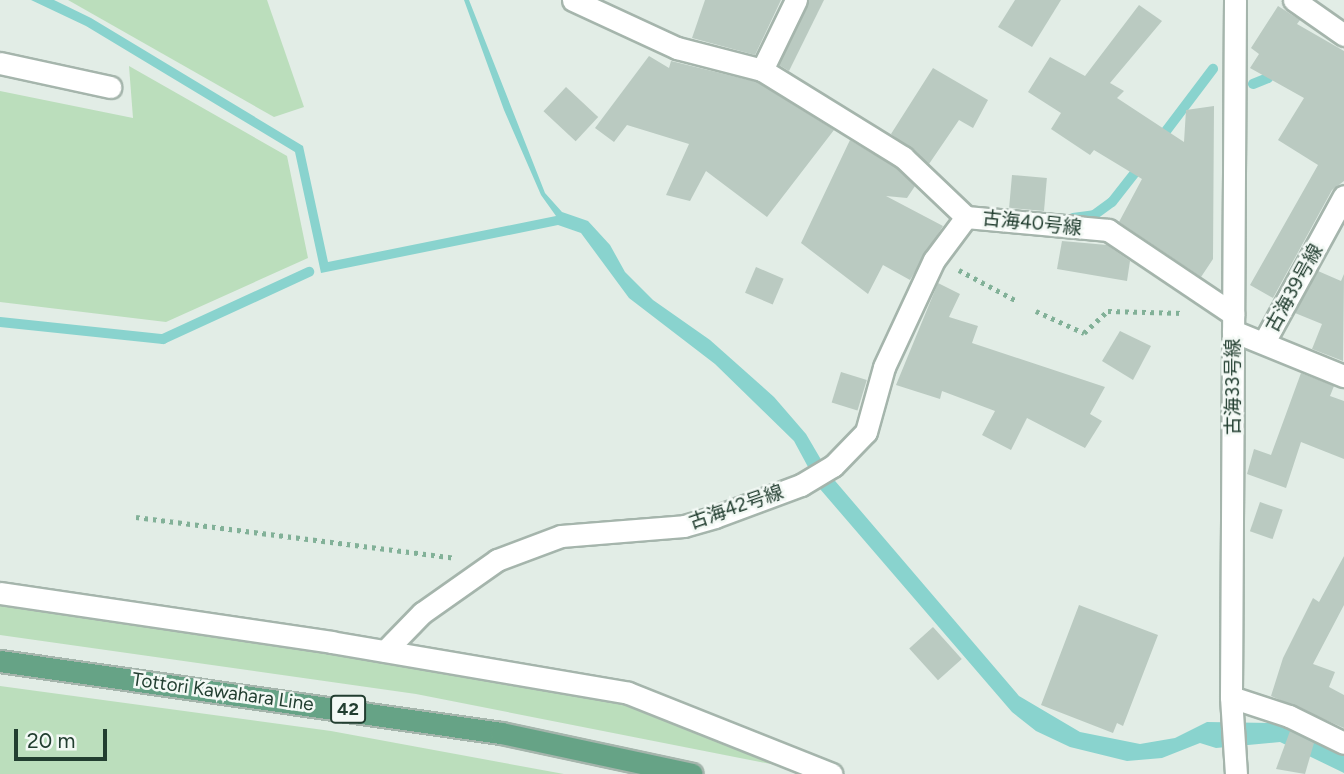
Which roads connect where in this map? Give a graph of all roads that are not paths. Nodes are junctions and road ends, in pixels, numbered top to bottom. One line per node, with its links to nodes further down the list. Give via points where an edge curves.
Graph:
1 (573, 0): 7 (street, 古海40号線, via 677,48)
2 (796, 0): 7 (street)
3 (1235, 0): 11 (street, 古海33号線)
4 (1294, 0): 5 (street)
5 (1344, 35)
6 (0, 63): 8 (street)
7 (762, 69): 10 (street, 古海40号線, via 903,157)
8 (110, 87)
9 (1344, 196): 12 (street, 古海39号線)
10 (966, 217): 11 (street, 古海40号線, via 1108,230); 15 (street, 古海42号線, via 936,258 884,367 866,432 833,466 801,485 684,526 561,536 485,567 422,613)
11 (1233, 323): 12 (street, 古海40号線); 17 (street, 古海33号線)
12 (1264, 342): 13 (street, 古海40号線)
13 (1344, 376)
14 (0, 593): 15 (street)
15 (385, 651): 20 (street, via 628,693)
16 (0, 661): 19 (main road, Tottori Kawahara Line / 42, via 500,733)
17 (1231, 697): 18 (street, via 1289,716); 21 (street, 古海33号線)
18 (1344, 743)
19 (692, 774)
20 (832, 774)
21 (1236, 774)

